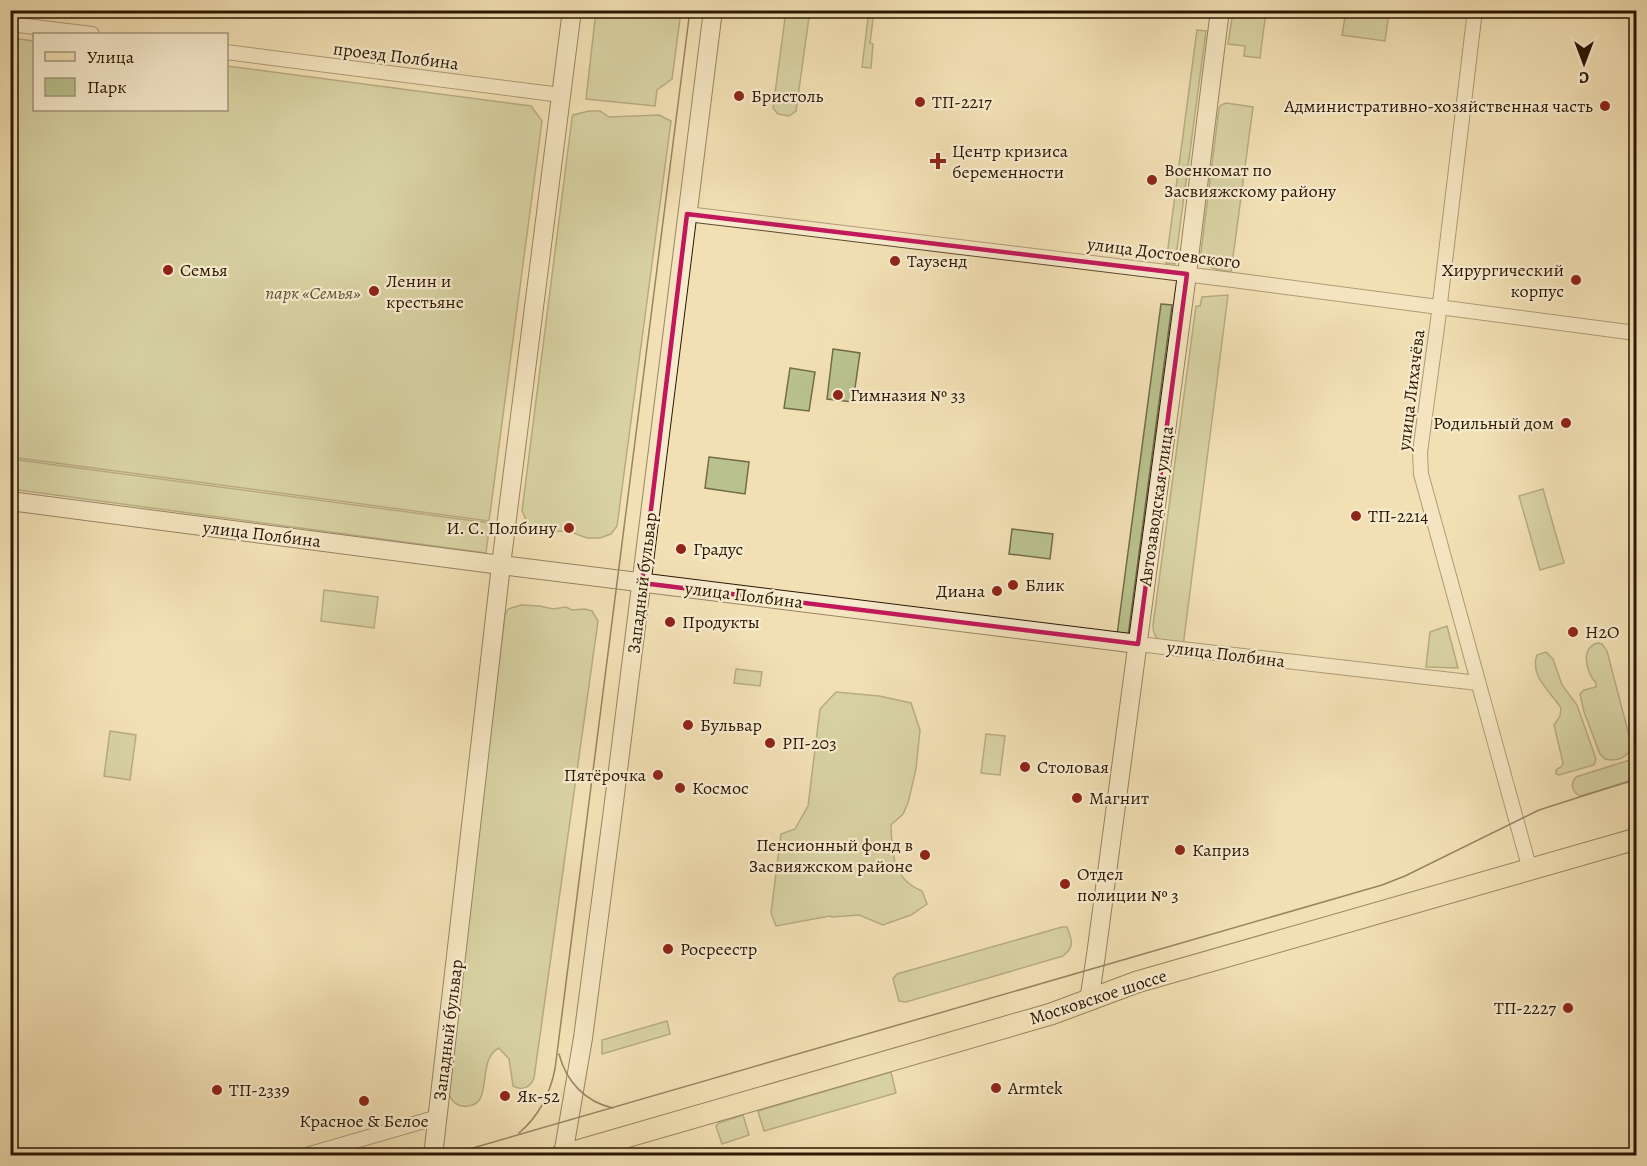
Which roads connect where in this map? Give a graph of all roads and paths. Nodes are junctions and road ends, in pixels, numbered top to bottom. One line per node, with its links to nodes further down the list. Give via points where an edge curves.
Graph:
1 (572, 10): 8 (street, Западный бульвар)
2 (713, 10): 9 (street, Западный бульвар)
3 (1220, 10): 10 (street, Автозаводская улица)
4 (1475, 10): 11 (street, улица Лихачёва)
5 (10, 24): 6 (street)
6 (84, 33)
7 (228, 52): 8 (street, проезд Полбина)
8 (561, 95): 14 (street, Западный бульвар)
9 (687, 214): 10 (street, улица Достоевского); 15 (street, Западный бульвар)
10 (1187, 274): 11 (street, улица Достоевского); 16 (street, Автозаводская улица)
11 (1439, 308): 12 (street, улица Достоевского); 17 (street, улица Лихачёва, via 1420,452 1421,474)
12 (1636, 333)
13 (10, 501): 14 (street, улица Полбина)
14 (501, 565): 15 (street, улица Полбина); 21 (street, Западный бульвар)
15 (642, 583): 16 (street, улица Полбина); 24 (street, Западный бульвар, via 584,1026)
16 (1138, 644): 17 (street, улица Полбина); 20 (street, Автозаводская улица)
17 (1478, 683): 19 (street, улица Лихачёва)
18 (1636, 839): 19 (main road, Московское шоссе)
19 (1530, 870): 20 (main road, Московское шоссе, via 1137,982)
20 (1089, 1001): 24 (main road, Московское шоссе)
21 (438, 1117): 22 (street); 23 (street, Западный бульвар)
22 (303, 1155)
23 (433, 1155)
24 (561, 1155)

